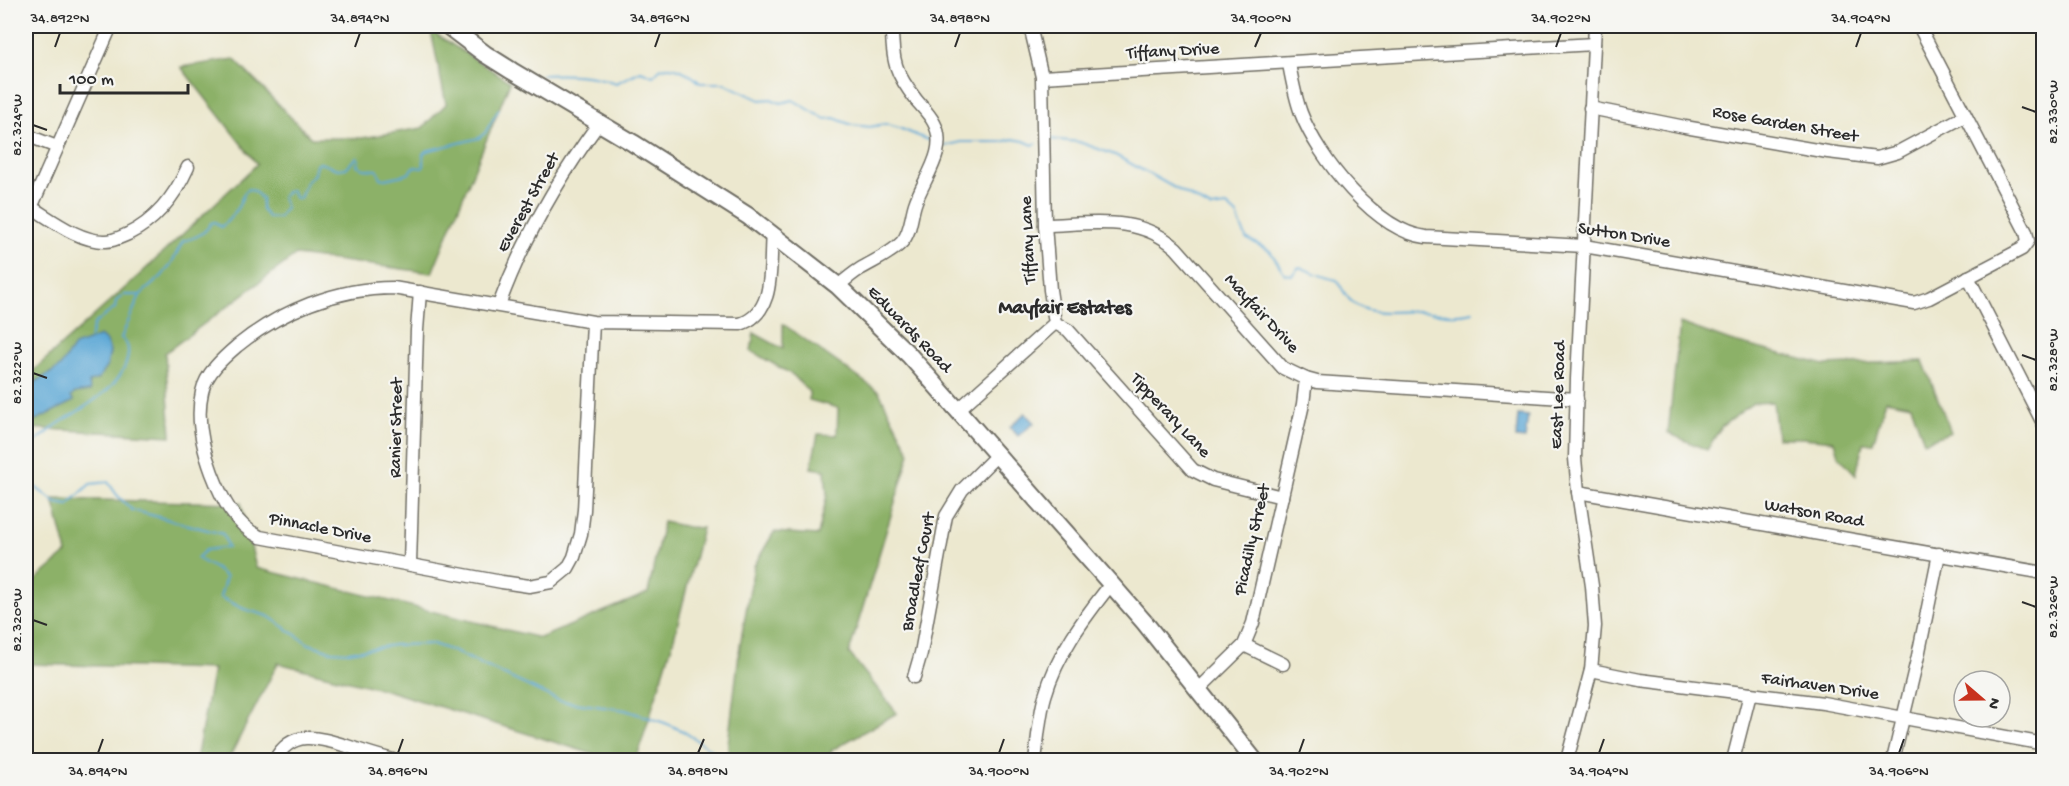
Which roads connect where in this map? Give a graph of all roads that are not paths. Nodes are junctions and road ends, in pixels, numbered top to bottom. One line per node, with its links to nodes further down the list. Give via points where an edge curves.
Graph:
1 (111, 26): 14 (street)
2 (448, 26): 12 (main road, Edwards Road, via 485,54)
3 (892, 26): 21 (street, via 897,71 934,123 937,151 903,241)
4 (1030, 26): 9 (street, Tiffany Lane)
5 (1595, 26): 7 (street, East Lee Road)
6 (1919, 26): 11 (street)
7 (1594, 44): 8 (street, Tiffany Drive); 10 (street, East Lee Road)
8 (1289, 64): 9 (street, Tiffany Drive); 19 (street, Sutton Drive, via 1301,113 1322,153 1360,198 1399,228 1426,237)
9 (1042, 77): 17 (street, Tiffany Lane)
10 (1590, 108): 11 (street, Rose Garden Street, via 1869,158 1890,155); 19 (street, East Lee Road)
11 (1965, 116): 20 (street, Sutton Drive, via 2028,240 2022,249)
12 (599, 123): 18 (main road, Edwards Road); 23 (street, Everest Street, via 531,230)
13 (26, 135): 14 (street)
14 (57, 147): 16 (street)
15 (188, 167): 16 (street, via 159,212 134,231 114,239 85,236)
16 (28, 213)
17 (1045, 225): 25 (street, Tiffany Lane); 26 (street, Mayfair Drive, via 1119,223 1162,237 1283,368)
18 (771, 233): 21 (main road, Edwards Road); 24 (street, Pinnacle Drive, via 766,299 750,320 734,324)
19 (1584, 246): 20 (street, Sutton Drive, via 1904,302 1920,302); 27 (street, East Lee Road)
20 (1968, 277): 28 (street)
21 (838, 286): 29 (main road, Edwards Road, via 909,355)
22 (420, 292): 23 (street, Pinnacle Drive); 35 (street, Ranier Street); 35 (street, Pinnacle Drive, via 366,289 310,304 272,321 217,365 205,384 200,408 204,447 213,476 224,501 246,529 267,539)
23 (499, 305): 24 (street, Pinnacle Drive)
24 (593, 322): 35 (street, Pinnacle Drive, via 584,510 578,546 568,568 551,582 529,586)
25 (1055, 322): 29 (street); 33 (street, Tipperary Lane, via 1068,330 1193,470 1213,480)
26 (1306, 379): 27 (street, Mayfair Drive); 33 (street, Picadilly Street)
27 (1577, 399): 32 (street, East Lee Road)
28 (2039, 405): 30 (street)
29 (958, 410): 31 (main road, Edwards Road)
30 (2043, 425)
31 (997, 455): 37 (main road, Edwards Road); 41 (street, Broadleaf Court, via 962,490 946,516)
32 (1578, 492): 34 (street, Watson Road); 40 (street, East Lee Road, via 1594,607)
33 (1282, 497): 38 (street, Picadilly Street, via 1253,624)
34 (1939, 554): 36 (street, Watson Road); 44 (street)
35 (410, 564)
36 (2043, 573)
37 (1111, 584): 42 (main road, Edwards Road); 48 (street, via 1070,640 1053,674 1044,698)
38 (1244, 645): 39 (street); 42 (street, Picadilly Street)
39 (1283, 664)
40 (1591, 670): 43 (street, Fairhaven Drive); 50 (street, East Lee Road)
41 (914, 677)
42 (1197, 690): 49 (main road, Edwards Road)
43 (1750, 694): 44 (street, Fairhaven Drive); 51 (street)
44 (1904, 718): 45 (street, Fairhaven Drive); 52 (street)
45 (2043, 744)
46 (275, 760): 47 (street, via 289,744 306,738 321,738)
47 (393, 760)
48 (1035, 760)
49 (1254, 760)
50 (1567, 760)
51 (1733, 760)
52 (1893, 760)

